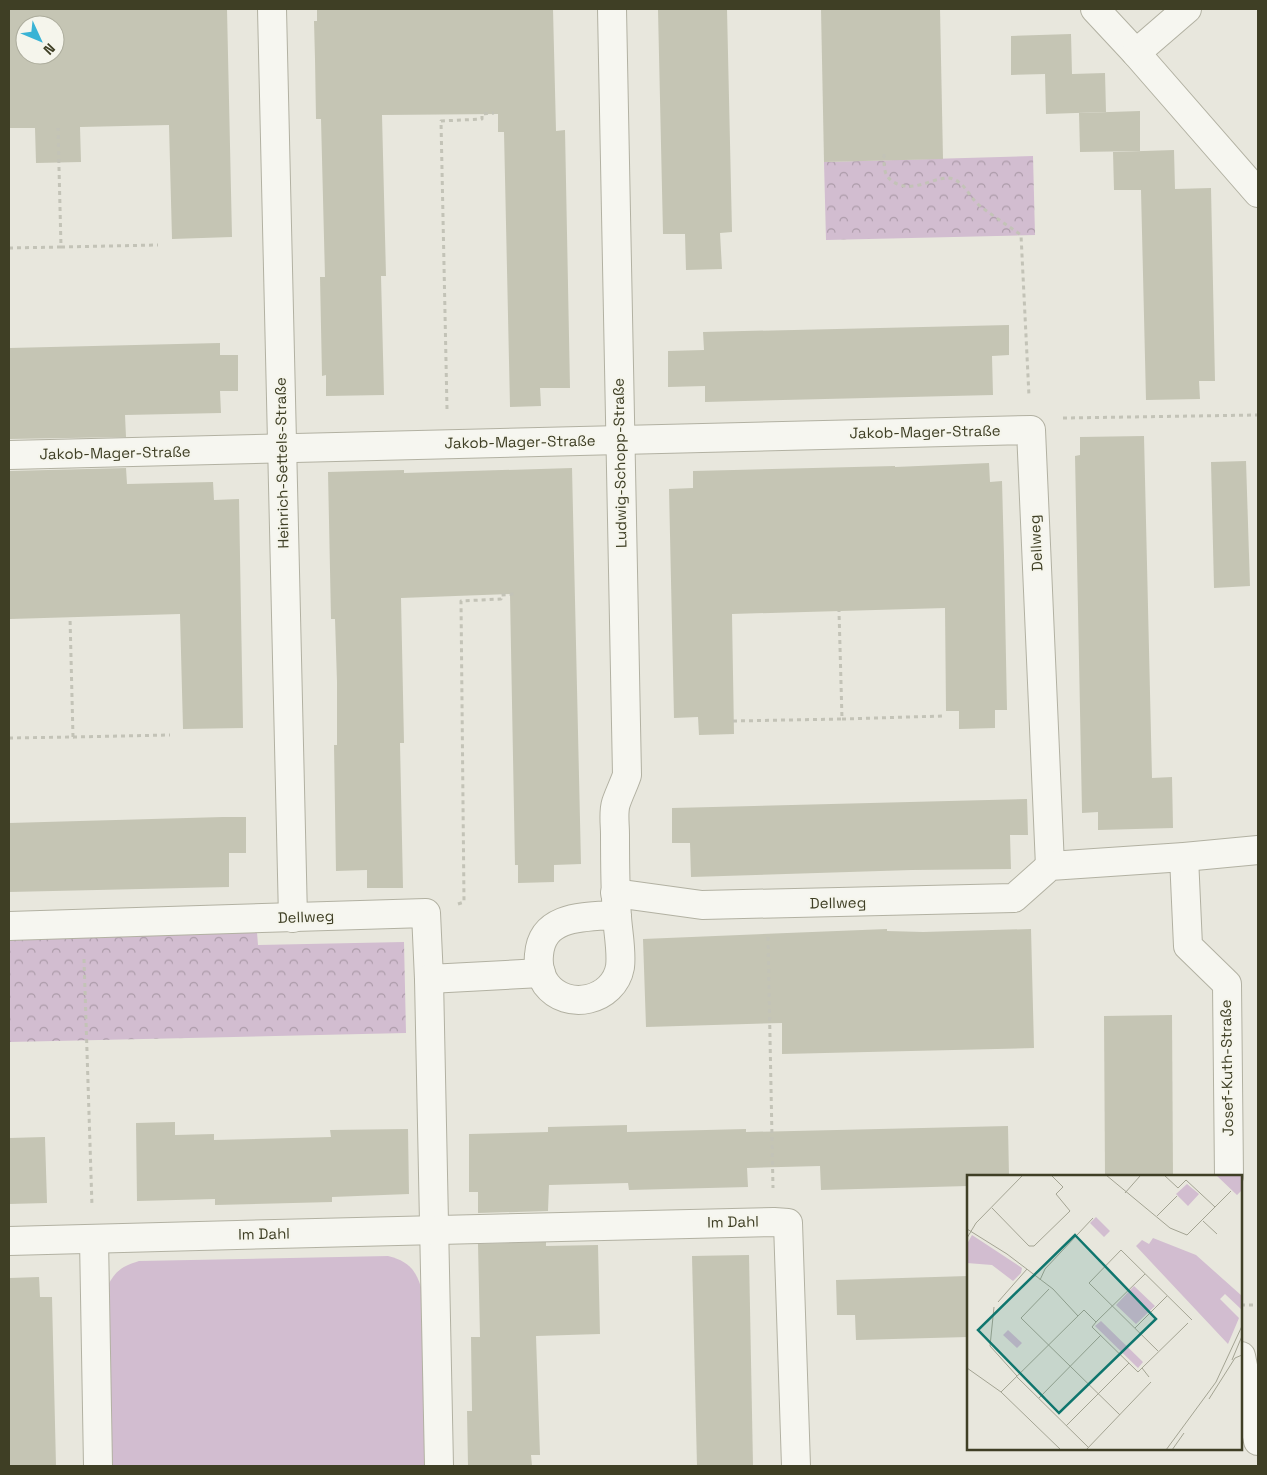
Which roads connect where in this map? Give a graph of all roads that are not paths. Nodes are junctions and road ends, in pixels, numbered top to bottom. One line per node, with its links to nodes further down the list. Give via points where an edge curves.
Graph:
1 (272, 9): 9 (street, Heinrich-Settels-Straße)
2 (612, 9): 8 (street, Ludwig-Schopp-Straße)
3 (1095, 9): 5 (street)
4 (1187, 9): 5 (street)
5 (1136, 53): 6 (street)
6 (1258, 193)
7 (1031, 424): 8 (street, Jakob-Mager-Straße); 13 (street, Dellweg)
8 (620, 440): 9 (street, Jakob-Mager-Straße); 14 (street, Ludwig-Schopp-Straße, via 627,775 615,805)
9 (282, 448): 10 (street, Jakob-Mager-Straße); 15 (street, Heinrich-Settels-Straße)
10 (9, 455)
11 (1258, 850): 12 (street)
12 (1184, 857): 13 (street); 19 (street, Josef-Kuth-Straße, via 1188,946 1227,984)
13 (1050, 866): 14 (street, Dellweg, via 1014,898)
14 (616, 904): 17 (street, via 553,927 539,949); 17 (street, Ludwig-Schopp-Straße, via 620,967 607,990 596,997 569,999 547,985)
15 (292, 918): 16 (street, Dellweg); 18 (street, Dellweg, via 426,913)
16 (9, 926)
17 (541, 973): 18 (street)
18 (429, 980): 20 (street)
19 (1229, 1175)
20 (435, 1230): 21 (street, Im Dahl); 26 (street); 27 (street, Im Dahl, via 788,1223)
21 (94, 1239): 22 (street, Im Dahl); 25 (street)
22 (9, 1241)
23 (1242, 1361): 24 (street)
24 (1258, 1441)
25 (98, 1466)
26 (440, 1466)
27 (796, 1466)

